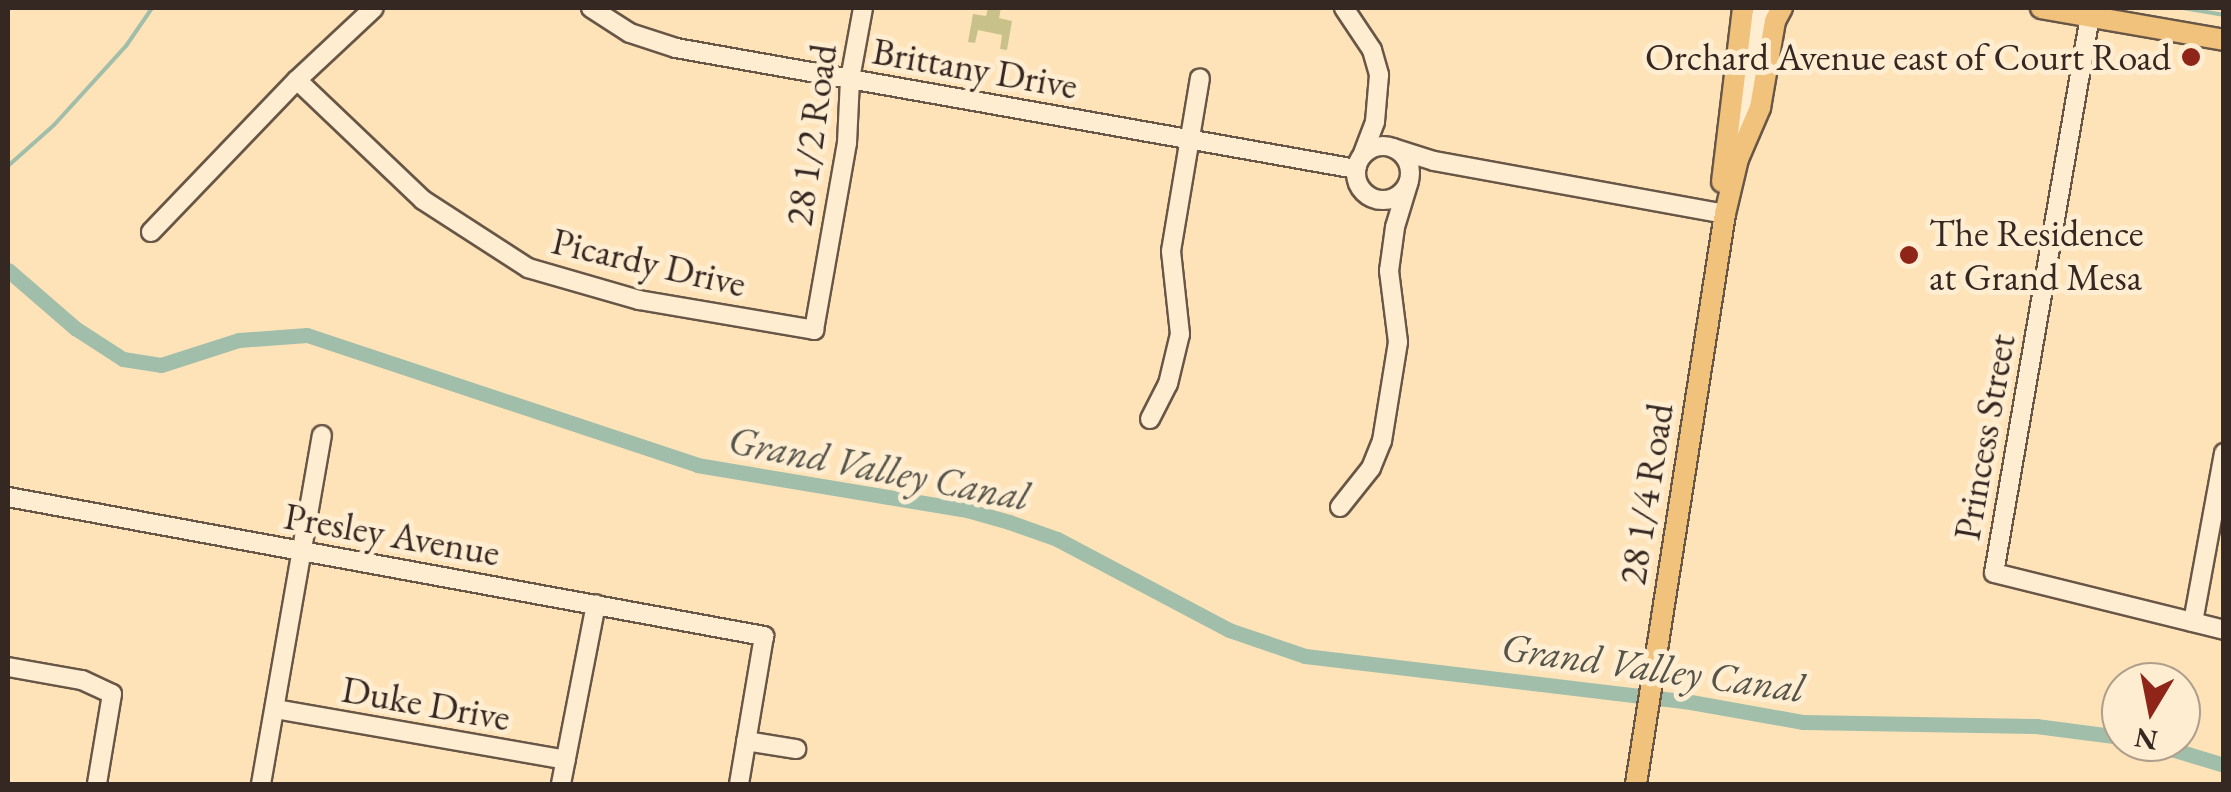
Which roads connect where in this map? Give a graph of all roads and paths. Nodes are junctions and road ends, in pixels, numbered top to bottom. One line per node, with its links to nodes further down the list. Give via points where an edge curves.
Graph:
1 (374, 8): 13 (street)
2 (591, 8): 12 (street, Brittany Drive, via 650,41)
3 (863, 8): 12 (street, 28 1/2 Road)
4 (1344, 8): 17 (street, via 1372,50 1379,75 1376,122)
5 (1744, 8): 19 (main road, 28 1/4 Road, via 1722,165)
6 (1762, 8): 16 (street, 28 1/4 Road)
7 (1782, 8): 16 (main road, via 1760,108)
8 (2041, 8): 9 (main road)
9 (2090, 16): 10 (main road); 29 (street, Princess Street, via 1994,574)
10 (2224, 40)
11 (1200, 78): 14 (street)
12 (850, 79): 14 (street, Brittany Drive); 21 (street, 28 1/2 Road, via 847,142)
13 (296, 80): 20 (street); 21 (street, Picardy Drive, via 423,200 528,268 639,300)
14 (1188, 139): 17 (street, Brittany Drive); 22 (street, via 1171,251 1180,334 1168,384)
15 (1393, 148): 17 (street, via 1374,148); 18 (street, via 1406,158); 19 (street)
16 (1738, 159): 19 (main road, 28 1/4 Road)
17 (1359, 162): 18 (street, via 1360,187 1373,199 1391,200)
18 (1410, 181): 26 (street, via 1389,271 1398,342 1382,441)
19 (1725, 214): 40 (main road, 28 1/4 Road)
20 (151, 232)
21 (814, 330)
22 (1150, 419)
23 (322, 435): 27 (street)
24 (2224, 453): 29 (street)
25 (8, 497): 27 (street, Presley Avenue)
26 (1340, 507)
27 (304, 552): 28 (street, Presley Avenue); 32 (street)
28 (596, 604): 33 (street, Presley Avenue, via 764,636); 35 (street)
29 (2194, 622): 30 (street)
30 (2224, 630)
31 (8, 667): 36 (street, via 82,680 112,694)
32 (275, 709): 35 (street, Duke Drive); 37 (street)
33 (746, 741): 34 (street); 39 (street)
34 (796, 750)
35 (566, 760): 38 (street)
36 (97, 784)
37 (261, 784)
38 (561, 784)
39 (738, 784)
40 (1636, 784)

